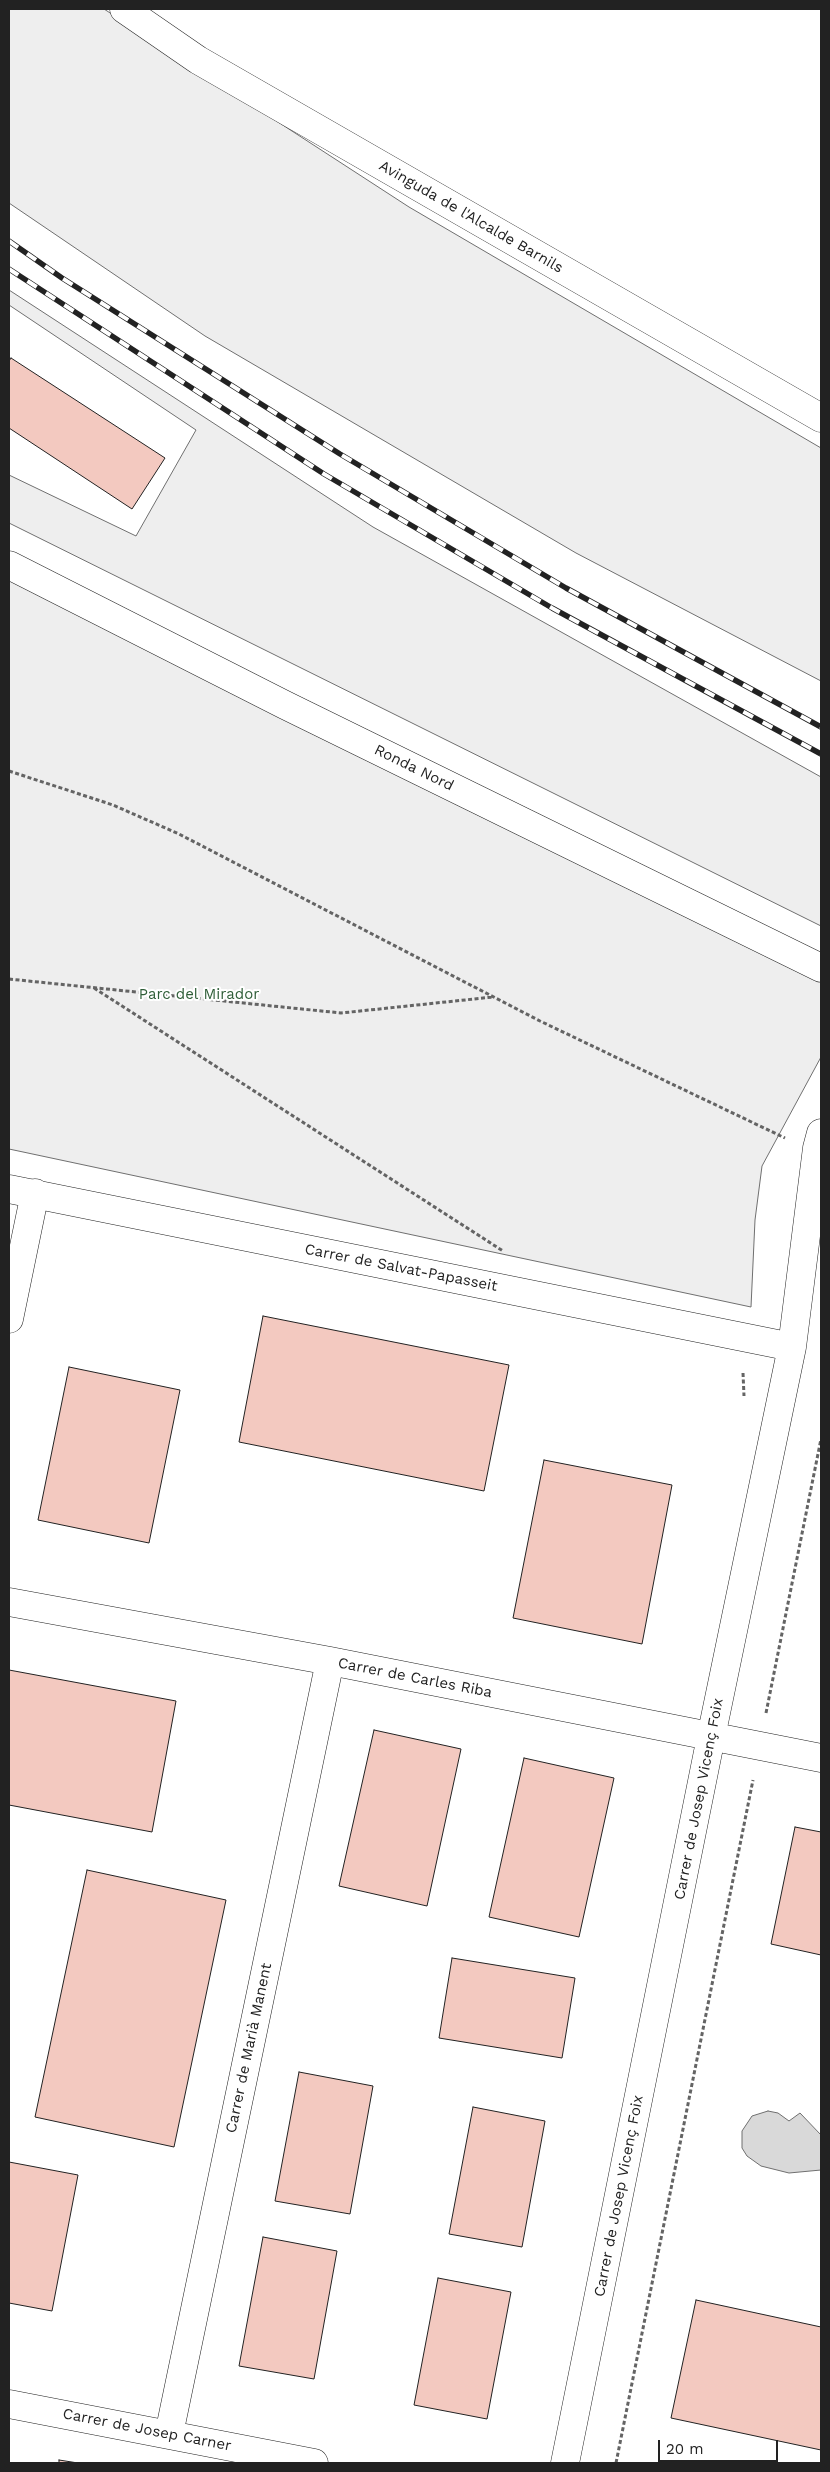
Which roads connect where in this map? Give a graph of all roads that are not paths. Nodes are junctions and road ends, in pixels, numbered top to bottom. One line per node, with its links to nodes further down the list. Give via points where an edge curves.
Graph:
1 (124, 9): 2 (street, Avinguda de l'Alcalde Barnils, via 198,60)
2 (821, 418)
3 (9, 565): 4 (street, Ronda Nord, via 285,705)
4 (821, 968)
5 (821, 1133): 8 (street, Carrer de Josep Vicenç Foix)
6 (22, 1191): 7 (street); 8 (street, Carrer de Salvat-Papasseit)
7 (9, 1319)
8 (792, 1347): 11 (street, Carrer de Josep Vicenç Foix)
9 (9, 1602): 10 (street, Carrer de Carles Riba)
10 (330, 1661): 11 (street, Carrer de Carles Riba); 14 (street, Carrer de Marià Manent)
11 (711, 1737): 12 (street, Carrer de Carles Riba); 16 (street, Carrer de Josep Vicenç Foix)
12 (821, 1758)
13 (9, 2404): 14 (street, Carrer de Josep Carner)
14 (168, 2434): 15 (street, Carrer de Josep Carner)
15 (314, 2463)
16 (565, 2463)

